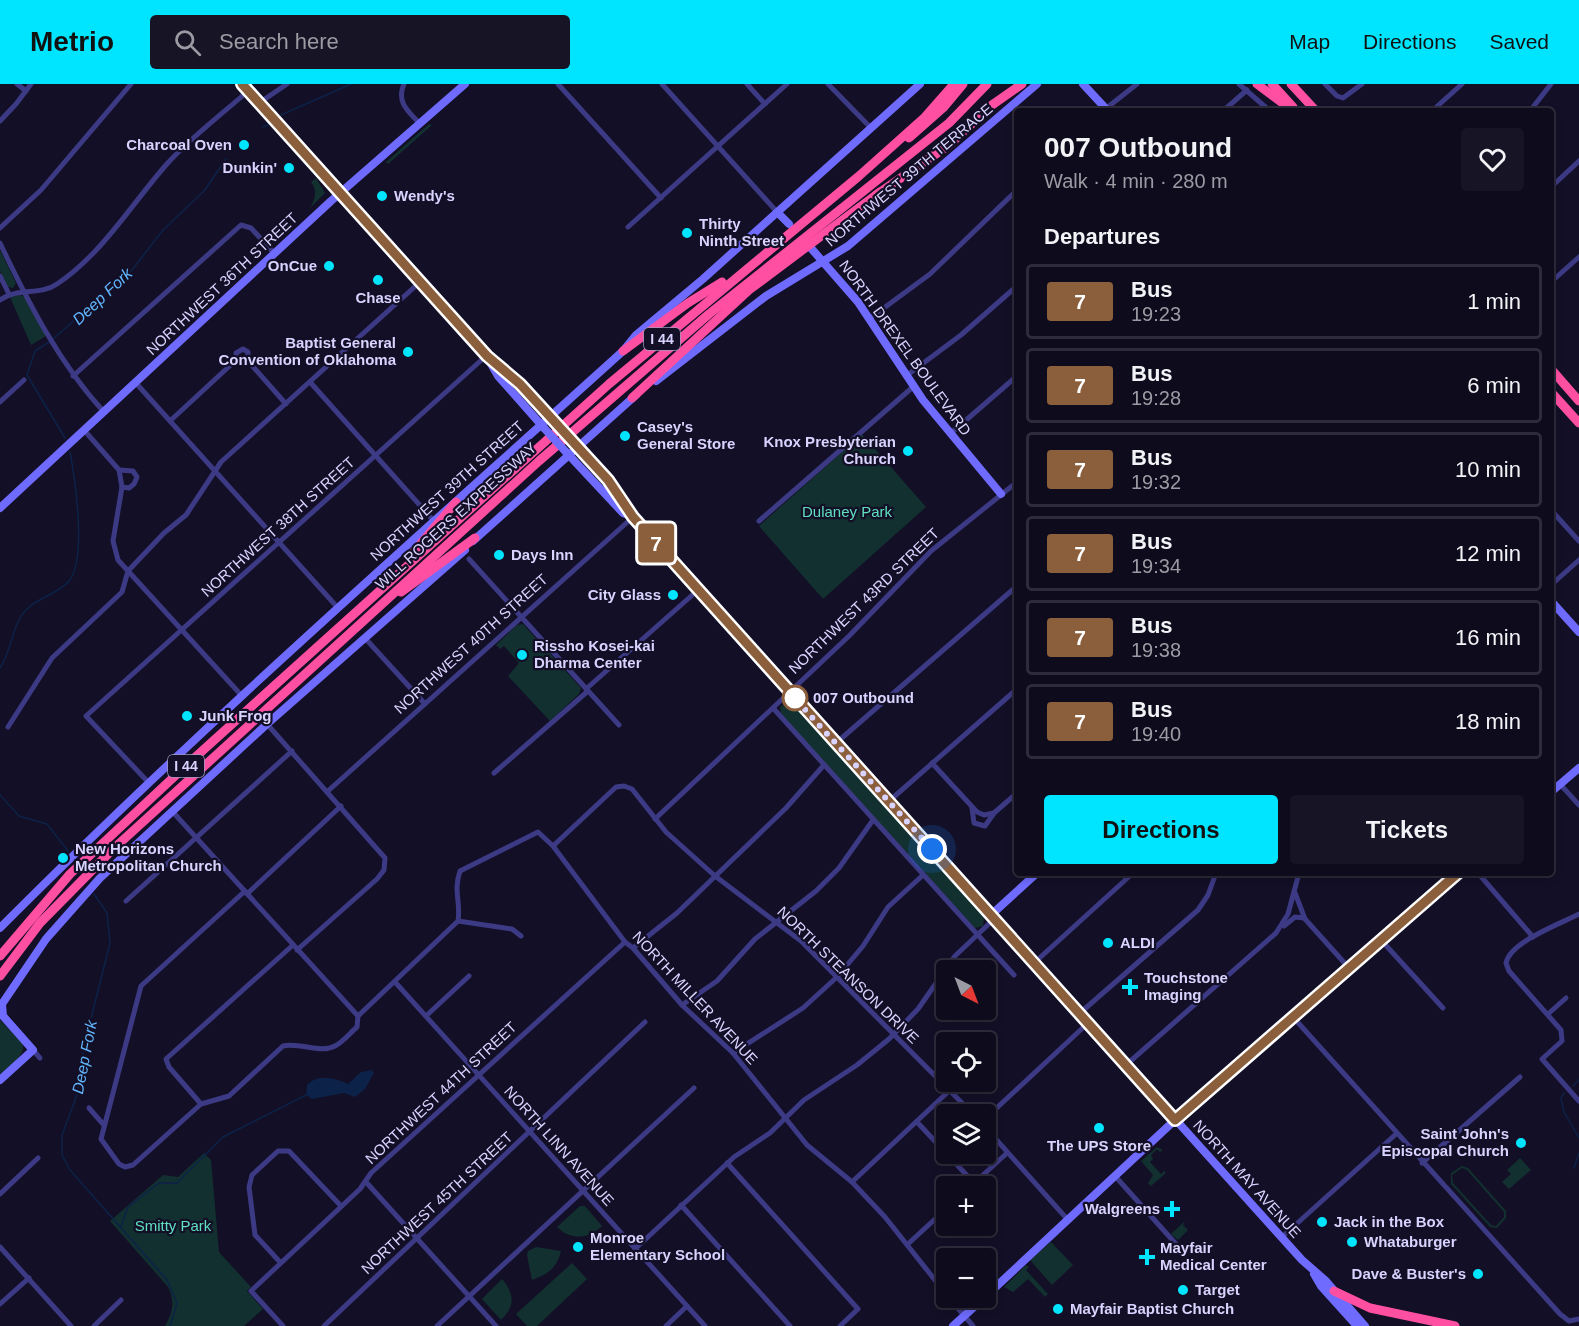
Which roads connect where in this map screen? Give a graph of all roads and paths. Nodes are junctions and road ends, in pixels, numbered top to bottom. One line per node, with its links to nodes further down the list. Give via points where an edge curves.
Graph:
1 (17, 84): 32 (street)
2 (31, 84): 32 (street)
3 (131, 84): 61 (street, via 41,190)
4 (242, 84): 33 (main road, NORTH MAY AVENUE)
5 (287, 84): 35 (street)
6 (404, 84): 48 (street, via 400,95 403,104)
7 (465, 84): 48 (main road, NORTHWEST 36TH STREET)
8 (558, 84): 57 (street)
9 (662, 84): 50 (street)
10 (747, 84): 36 (street)
11 (787, 84): 36 (street)
12 (828, 84): 49 (street)
13 (920, 84): 49 (main road, NORTHWEST 39TH STREET)
14 (954, 84): 52 (highway, WILL ROGERS EXPRESSWAY, via 925,117)
15 (963, 84): 52 (highway, via 928,123)
16 (987, 84): 62 (highway, WILL ROGERS EXPRESSWAY / I 44, via 949,123)
17 (1011, 84): 37 (highway)
18 (1022, 84): 37 (highway)
19 (1037, 84): 67 (main road, NORTHWEST 39TH TERRACE, via 853,242)
20 (1083, 84): 38 (main road)
21 (1137, 84): 39 (street)
22 (1239, 84): 31 (street)
23 (1257, 84): 42 (highway)
24 (1272, 84): 43 (highway)
25 (1291, 84): 34 (highway)
26 (1296, 84): 34 (highway)
27 (1325, 84): 28 (street, via 1338,97 1347,97)
28 (1362, 84)
29 (1462, 84): 45 (street)
30 (1551, 84): 46 (street)
31 (1247, 90): 40 (street); 41 (street)
32 (26, 91): 47 (street)
33 (248, 91): 35 (main road, NORTH MAY AVENUE); 73 (street, via 168,163 99,246 60,282 44,289)
34 (1307, 102): 44 (highway)
35 (259, 103): 55 (main road, NORTH MAY AVENUE)
36 (765, 104): 50 (street)
37 (992, 105): 54 (highway, via 949,145)
38 (1103, 108)
39 (1107, 108)
40 (1226, 108)
41 (1267, 108)
42 (1291, 108)
43 (1292, 108)
44 (1313, 108)
45 (1435, 108)
46 (1532, 108)
47 (0, 120)
48 (420, 124): 55 (main road, NORTHWEST 36TH STREET)
49 (871, 128): 58 (main road, NORTHWEST 39TH STREET)
50 (718, 146): 57 (street); 58 (street)
51 (1579, 161): 53 (street)
52 (859, 176): 68 (highway, WILL ROGERS EXPRESSWAY)
53 (1554, 184)
54 (880, 192): 62 (highway); 92 (highway, via 749,290)
55 (340, 193): 65 (main road, NORTHWEST 36TH STREET); 71 (main road, NORTH MAY AVENUE)
56 (1014, 193): 76 (street, via 924,279)
57 (661, 198): 60 (street)
58 (778, 213): 59 (main road); 77 (main road, NORTHWEST 39TH STREET, via 636,334)
59 (789, 224)
60 (628, 227)
61 (0, 228)
62 (807, 235): 130 (highway, WILL ROGERS EXPRESSWAY / I 44, via 645,368)
63 (0, 243): 73 (street)
64 (810, 247): 67 (main road, NORTH DREXEL BOULEVARD)
65 (274, 254): 83 (street, via 251,228 241,225); 87 (main road, NORTHWEST 36TH STREET)
66 (1579, 257): 70 (street)
67 (824, 262): 76 (main road, NORTH DREXEL BOULEVARD); 92 (main road, via 766,296)
68 (750, 265): 77 (highway, via 688,303); 125 (highway, WILL ROGERS EXPRESSWAY / I 44, via 609,384)
69 (0, 276): 74 (street)
70 (1554, 279)
71 (420, 282): 78 (main road, NORTH MAY AVENUE); 88 (street)
72 (1014, 289): 84 (street, via 961,336)
73 (23, 290): 74 (street); 83 (street)
74 (9, 294): 75 (street)
75 (0, 300)
76 (869, 319): 84 (main road, NORTH DREXEL BOULEVARD)
77 (623, 351): 97 (main road, NORTHWEST 39TH STREET)
78 (487, 356): 97 (main road, NORTH MAY AVENUE, via 505,368); 100 (main road, NORTH MAY AVENUE, via 498,376); 105 (street, NORTHWEST 38TH STREET)
79 (236, 360): 80 (street); 80 (street, via 236,353 243,349 248,352); 98 (street)
80 (248, 362): 95 (street)
81 (1554, 372): 90 (highway)
82 (1554, 372): 93 (highway)
83 (73, 376): 96 (street)
84 (906, 376): 89 (main road, NORTH DREXEL BOULEVARD)
85 (1014, 379): 102 (street)
86 (24, 380): 94 (street)
87 (135, 382): 96 (main road, NORTHWEST 36TH STREET); 98 (street)
88 (310, 382): 95 (street); 105 (street)
89 (914, 386): 102 (main road, NORTH DREXEL BOULEVARD); 116 (street)
90 (1579, 393)
91 (1554, 395): 99 (highway)
92 (632, 398): 103 (main road)
93 (1579, 401)
94 (0, 402)
95 (286, 404): 107 (street)
96 (104, 411): 101 (main road, NORTHWEST 36TH STREET)
97 (552, 419): 100 (main road, NORTHWEST 39TH STREET); 103 (main road, NORTH MAY AVENUE, bridge)
98 (170, 421): 107 (street)
99 (1579, 423)
100 (543, 426): 104 (main road, NORTH MAY AVENUE, bridge); 111 (main road, NORTHWEST 39TH STREET)
101 (84, 430): 106 (street); 112 (main road, NORTHWEST 36TH STREET)
102 (950, 434): 110 (main road, NORTH DREXEL BOULEVARD)
103 (575, 445): 104 (main road); 114 (main road, NORTH MAY AVENUE, via 614,488)
104 (567, 453): 114 (main road, NORTH MAY AVENUE, via 623,513); 117 (main road)
105 (375, 455): 115 (street); 119 (street, NORTHWEST 38TH STREET)
106 (119, 470): 109 (street); 109 (street, via 133,471 136,477 129,488)
107 (214, 472): 119 (street); 123 (street, via 186,515)
108 (1014, 484): 110 (street, NORTHWEST 43RD STREET)
109 (122, 487): 123 (street, via 113,541 118,560)
110 (1001, 494): 136 (street, NORTHWEST 43RD STREET, via 931,551)
111 (456, 502): 115 (main road, NORTHWEST 39TH STREET); 125 (highway)
112 (0, 508)
113 (1554, 513): 118 (street)
114 (633, 517): 127 (main road, NORTH MAY AVENUE); 131 (street, NORTHWEST 40TH STREET)
115 (433, 520): 129 (main road, NORTHWEST 39TH STREET)
116 (759, 521)
117 (475, 538): 120 (main road); 130 (highway)
118 (1579, 541)
119 (279, 543): 129 (street); 132 (street, NORTHWEST 38TH STREET)
120 (469, 547): 121 (main road); 134 (main road)
121 (469, 559): 131 (street)
122 (1579, 560): 124 (street)
123 (128, 571): 132 (street); 143 (street, via 122,592 52,658)
124 (1554, 582)
125 (383, 587): 190 (highway, WILL ROGERS EXPRESSWAY / I 44, via 87,858)
126 (1014, 589): 144 (street)
127 (698, 590): 135 (street); 136 (main road, NORTH MAY AVENUE)
128 (1554, 603): 133 (main road)
129 (338, 608): 138 (main road, NORTHWEST 39TH STREET)
130 (377, 608): 194 (highway, WILL ROGERS EXPRESSWAY / I 44, via 97,864 40,923)
131 (522, 617): 135 (street); 139 (street, NORTHWEST 40TH STREET)
132 (182, 629): 138 (street); 150 (street, NORTHWEST 38TH STREET, via 87,716)
133 (1579, 632)
134 (364, 637): 139 (street); 141 (main road)
135 (587, 690): 142 (street); 149 (street)
136 (789, 692): 140 (street, NORTHWEST 43RD STREET); 144 (main road, NORTH MAY AVENUE)
137 (1014, 692): 146 (street)
138 (242, 696): 150 (main road, NORTHWEST 39TH STREET)
139 (425, 704): 153 (street, NORTHWEST 40TH STREET)
140 (773, 708): 147 (street); 161 (street, NORTHWEST 43RD STREET)
141 (267, 724): 145 (street); 159 (main road)
142 (619, 725)
143 (8, 727)
144 (836, 743): 155 (main road, NORTH MAY AVENUE)
145 (292, 752): 153 (street); 163 (street)
146 (932, 763): 155 (street); 158 (street)
147 (824, 765): 162 (street); 166 (street, via 786,808)
148 (1579, 768): 151 (main road)
149 (494, 773)
150 (148, 782): 181 (main road, NORTHWEST 39TH STREET)
151 (1560, 784): 152 (main road); 156 (street)
152 (1554, 789)
153 (328, 791): 157 (street)
154 (1014, 796): 160 (street)
155 (888, 801): 177 (main road, NORTH MAY AVENUE)
156 (1579, 805)
157 (341, 806): 173 (street); 188 (street, via 386,858 384,870)
158 (972, 808): 160 (street, via 981,814); 160 (street, via 976,825 985,826)
159 (172, 811): 163 (street); 201 (main road, via 62,918 4,999)
160 (994, 813)
161 (656, 819): 164 (street, NORTH STEANSON DRIVE, via 632,789 616,787); 166 (street, NORTH STEANSON DRIVE)
162 (873, 820): 165 (street); 179 (street, via 839,868 816,891)
163 (196, 837): 173 (street); 175 (street)
164 (554, 846): 180 (street, via 538,832 460,871 455,886 460,909); 187 (street, NORTH MILLER AVENUE)
165 (923, 875): 183 (street); 196 (street, via 888,907)
166 (715, 876): 179 (street, NORTH STEANSON DRIVE); 189 (street)
167 (1034, 876): 177 (main road)
168 (1130, 876): 191 (street)
169 (1214, 876): 202 (street, via 1209,894 1198,910)
170 (1298, 876): 174 (street)
171 (1455, 876): 186 (main road)
172 (1481, 876): 185 (street)
173 (246, 892): 188 (street); 229 (street, via 141,986)
174 (1295, 892): 178 (street); 182 (street)
175 (126, 901)
176 (1579, 914): 185 (street)
177 (992, 917): 183 (street); 191 (main road, NORTH MAY AVENUE)
178 (1305, 919): 182 (street, via 1295,917); 192 (street)
179 (776, 920): 196 (street, NORTH STEANSON DRIVE); 199 (street, via 717,981)
180 (458, 921): 184 (street, via 512,929); 197 (street)
181 (0, 928)
182 (1276, 933): 213 (street)
183 (976, 935): 193 (street); 209 (street)
184 (521, 936)
185 (1533, 937): 203 (street, via 1506,963)
186 (1381, 940): 192 (main road); 200 (street)
187 (625, 942): 189 (street, NORTH MILLER AVENUE); 214 (street, NORTHWEST 44TH STREET)
188 (295, 948): 204 (street); 222 (street, via 166,1059)
189 (633, 948): 199 (street, NORTH MILLER AVENUE)
190 (0, 956)
191 (1034, 963): 202 (main road, NORTH MAY AVENUE)
192 (1349, 968): 206 (main road)
193 (1014, 975)
194 (0, 976)
195 (469, 976): 205 (street)
196 (837, 977): 209 (street, NORTH STEANSON DRIVE); 211 (street, via 803,1008)
197 (395, 982): 204 (street); 205 (street, NORTH LINN AVENUE)
198 (1566, 998): 203 (street)
199 (682, 1005): 211 (street, NORTH MILLER AVENUE)
200 (1443, 1008)
201 (1, 1010): 210 (main road)
202 (1080, 1013): 208 (main road, NORTH MAY AVENUE)
203 (1548, 1014): 221 (street, via 1563,1037 1542,1059)
204 (358, 1016): 222 (street, via 357,1027 336,1046 283,1046 229,1096)
205 (426, 1016): 214 (street, NORTH LINN AVENUE)
206 (1293, 1017): 227 (main road); 231 (street)
207 (645, 1022): 230 (street, NORTHWEST 45TH STREET)
208 (1088, 1023): 213 (main road, NORTH MAY AVENUE); 225 (street)
209 (895, 1034): 215 (street, NORTH STEANSON DRIVE); 226 (street, via 804,1100)
210 (33, 1050): 212 (street); 217 (main road)
211 (734, 1053): 226 (street, NORTH MILLER AVENUE)
212 (40, 1058)
213 (1126, 1065): 227 (main road, NORTH MAY AVENUE)
214 (478, 1074): 230 (street, NORTH LINN AVENUE); 240 (street, NORTHWEST 44TH STREET, via 371,1173)
215 (936, 1076)
216 (1520, 1077): 236 (street)
217 (0, 1080)
218 (694, 1088): 242 (street)
219 (948, 1092): 228 (street)
220 (952, 1092): 223 (street, NORTH STEANSON DRIVE)
221 (1579, 1101)
222 (201, 1104): 229 (street, via 126,1167 102,1144)
223 (963, 1104)
224 (89, 1108): 229 (street)
225 (996, 1109)
226 (784, 1120): 235 (street); 241 (street, NORTH MILLER AVENUE)
227 (1175, 1120): 239 (main road); 248 (main road, NORTH MAY AVENUE)
228 (917, 1122): 237 (street); 241 (street)
229 (103, 1124)
230 (531, 1131): 242 (street, NORTH LINN AVENUE); 249 (street, NORTHWEST 45TH STREET)
231 (1396, 1134): 236 (street); 248 (street)
232 (996, 1140): 233 (street)
233 (1007, 1153): 238 (street); 247 (street)
234 (38, 1158): 243 (street)
235 (727, 1163): 244 (street); 277 (street, via 858,1309)
236 (1422, 1163): 267 (street, via 1564,1319)
237 (964, 1176)
238 (982, 1176)
239 (1115, 1176): 247 (main road); 253 (street)
240 (366, 1182): 245 (street, NORTHWEST 44TH STREET); 249 (street)
241 (852, 1182): 250 (street, NORTH MILLER AVENUE)
242 (583, 1190): 252 (street, NORTH LINN AVENUE); 260 (street)
243 (0, 1194)
244 (681, 1205): 252 (street); 276 (street)
245 (341, 1206): 254 (street, NORTHWEST 44TH STREET); 254 (street, via 289,1151 278,1151 252,1175 249,1187 255,1234)
246 (936, 1218): 250 (street)
247 (1068, 1220): 258 (main road)
248 (1282, 1237): 255 (main road, NORTH MAY AVENUE)
249 (417, 1238): 260 (street); 271 (street, NORTHWEST 45TH STREET)
250 (909, 1243): 257 (street, NORTH MILLER AVENUE)
251 (0, 1247): 256 (street)
252 (636, 1248): 263 (street, NORTH LINN AVENUE)
253 (1184, 1253)
254 (280, 1262): 270 (street, NORTHWEST 44TH STREET, via 251,1291)
255 (1311, 1270): 259 (main road, NORTH MAY AVENUE); 280 (main road, NORTH MAY AVENUE)
256 (29, 1278): 262 (street); 268 (street)
257 (936, 1280)
258 (996, 1287)
259 (1334, 1292): 281 (main road, NORTH MAY AVENUE); 282 (highway, via 1369,1308)
260 (469, 1296): 272 (street); 273 (street)
261 (121, 1300): 269 (street)
262 (0, 1304)
263 (687, 1306): 274 (street); 275 (street, NORTH LINN AVENUE)
264 (958, 1308): 266 (street, NORTH MILLER AVENUE)
265 (973, 1308): 266 (main road)
266 (964, 1316): 278 (main road); 279 (street, NORTH MILLER AVENUE)
267 (1579, 1319)
268 (71, 1326)
269 (93, 1326)
270 (283, 1326)
271 (324, 1326)
272 (437, 1326)
273 (496, 1326)
274 (666, 1326)
275 (705, 1326)
276 (790, 1326)
277 (840, 1326)
278 (953, 1326)
279 (974, 1326)
280 (1357, 1326)
281 (1365, 1326)
282 (1455, 1326)

